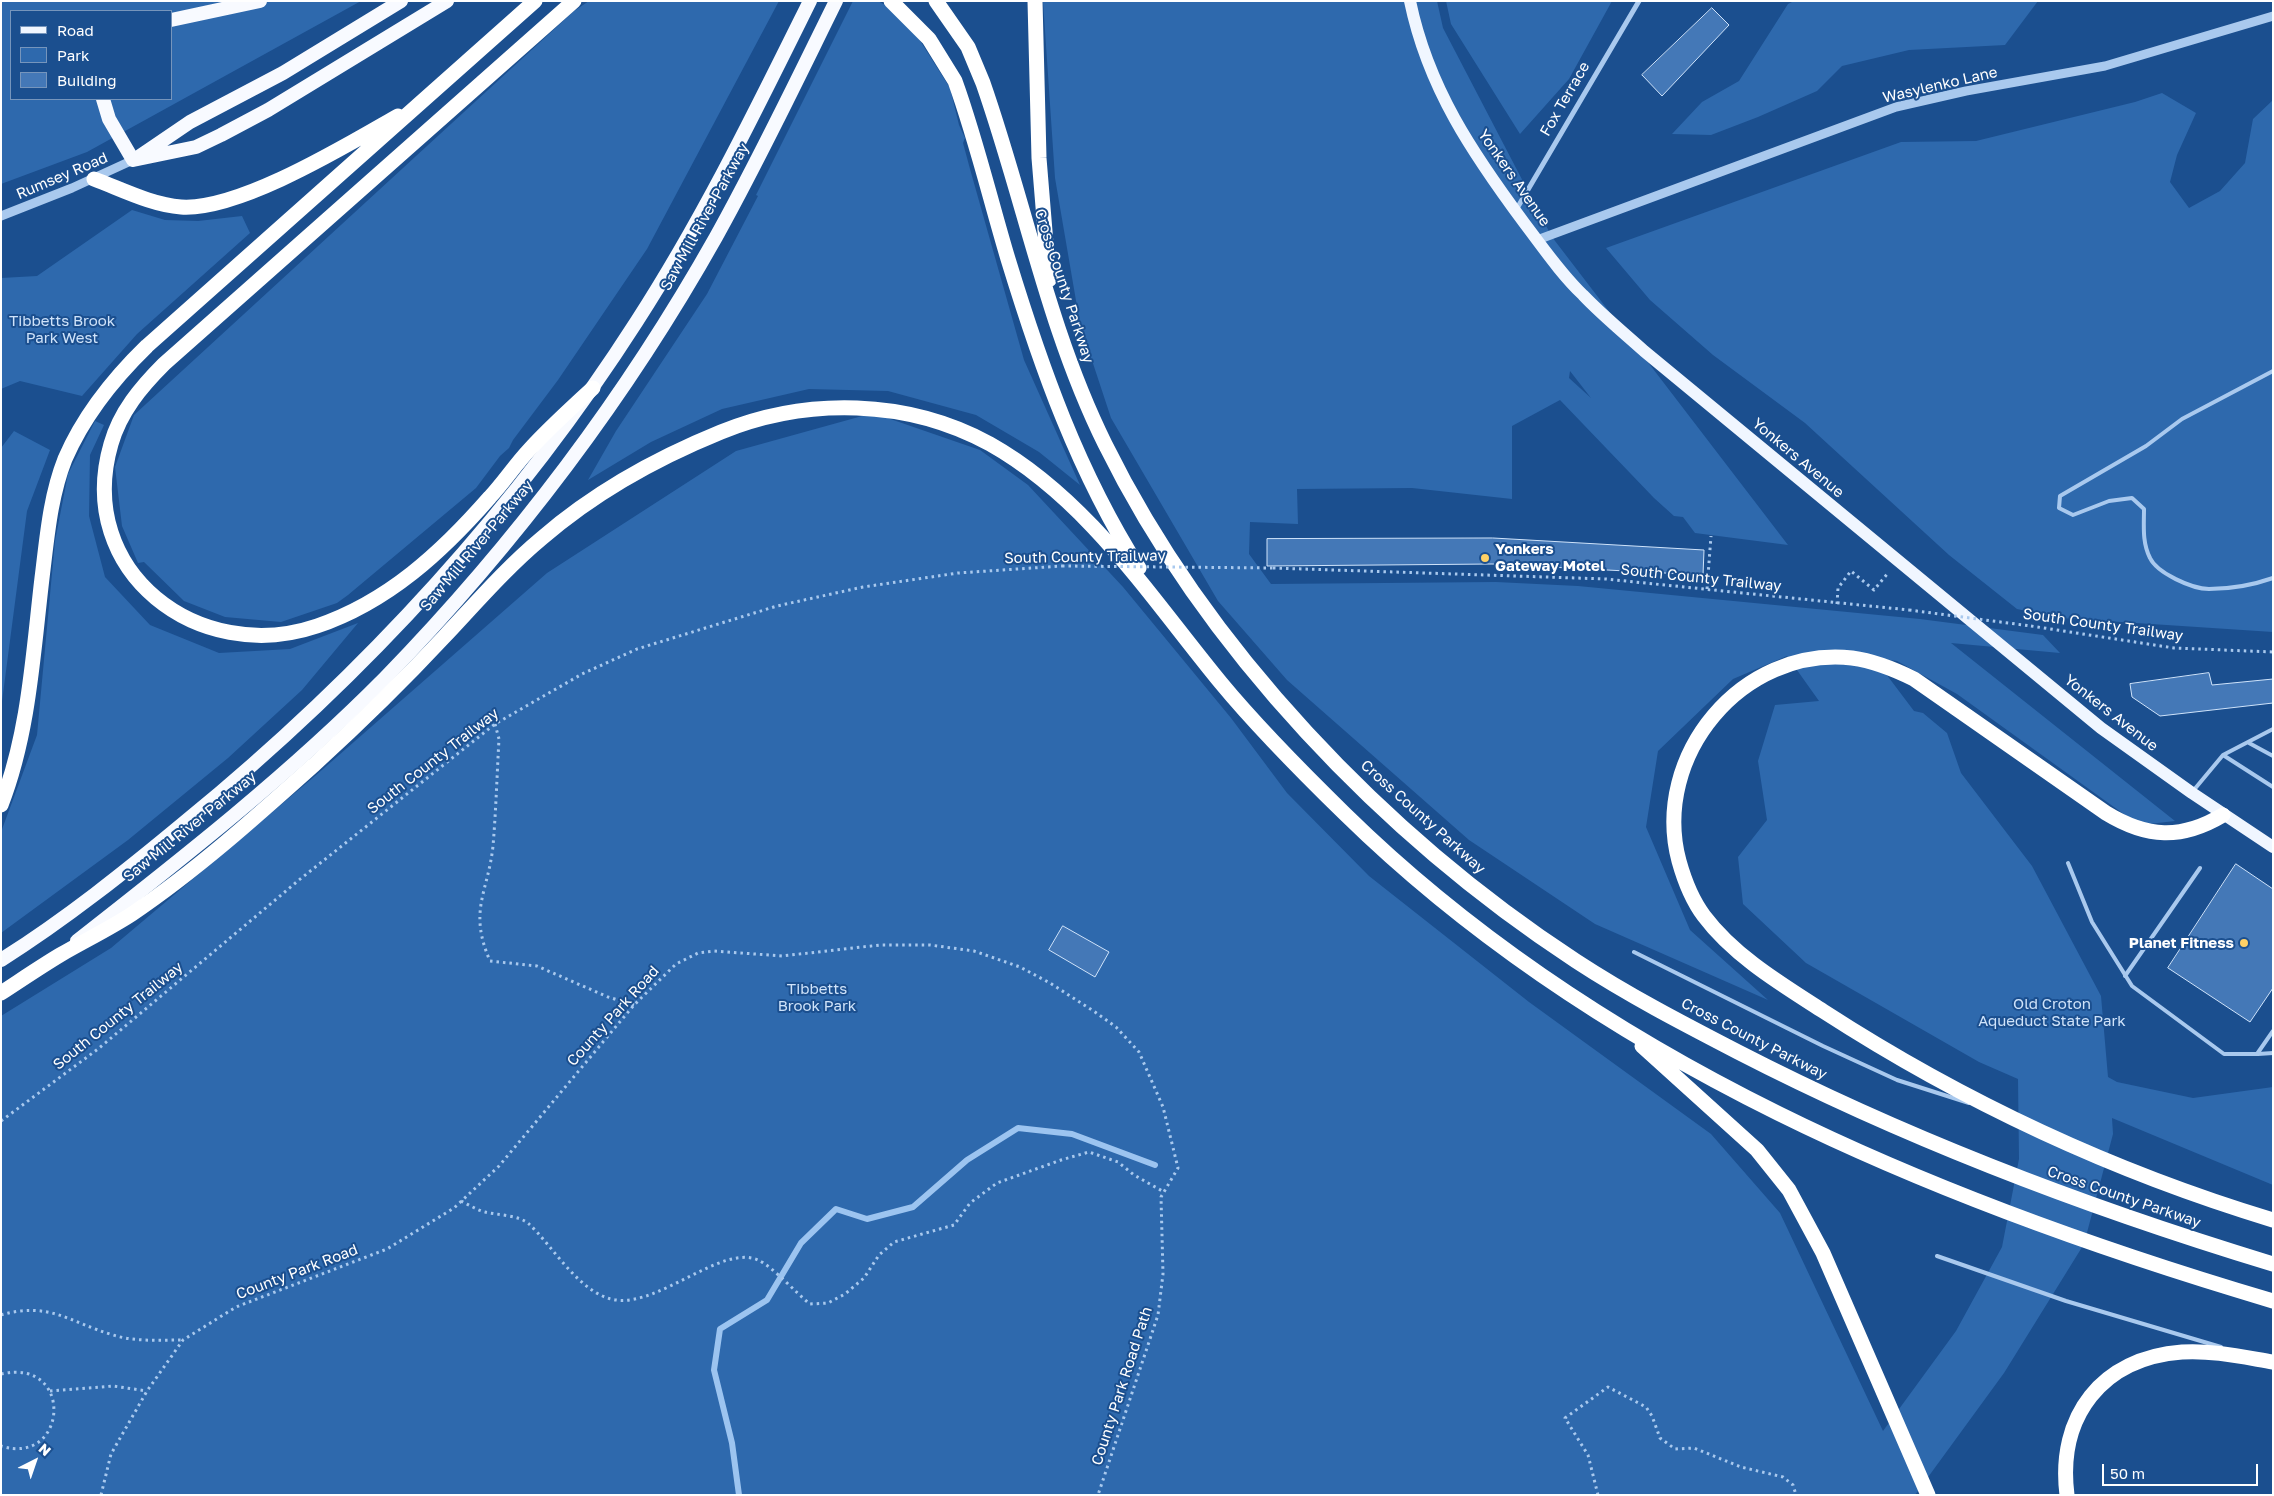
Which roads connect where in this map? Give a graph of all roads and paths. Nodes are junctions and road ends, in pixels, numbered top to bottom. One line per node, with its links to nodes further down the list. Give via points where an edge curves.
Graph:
1 (260, 1): 14 (highway)
2 (401, 1): 17 (highway, via 268,81 190,122)
3 (447, 1): 17 (highway, via 221,136 196,148)
4 (535, 1): 16 (highway)
5 (574, 1): 24 (highway, via 150,378 128,406 111,444 106,485 109,520 123,557 136,578 164,605 187,620 216,631 249,636 301,631 359,608 422,567 475,514 528,451)
6 (810, 1): 24 (highway, Saw Mill River Parkway, via 698,220)
7 (836, 1): 45 (highway, Saw Mill River Parkway, via 752,170 678,302 586,439 515,532 428,631 347,715 234,815)
8 (891, 1): 30 (highway, via 929,39 955,81 1034,343 1065,427 1124,544)
9 (936, 1): 22 (highway, Cross County Parkway, via 968,47 983,83)
10 (1035, 1): 22 (highway, via 1039,158)
11 (1410, 1): 19 (main road, Yonkers Avenue, via 1428,68 1444,102)
12 (1639, 1): 19 (street, Fox Terrace)
13 (2273, 16): 21 (street, Wasylenko Lane, via 2105,66 1896,107)
14 (172, 20)
15 (103, 100): 17 (highway, via 109,119)
16 (423, 101): 18 (highway, via 306,166 207,206 178,207); 39 (highway, via 137,356 105,391 82,425 65,460 53,497 27,705 17,754)
17 (133, 160): 18 (street, Rumsey Road)
18 (94, 179): 20 (street, Rumsey Road)
19 (1515, 211): 21 (main road, Yonkers Avenue)
20 (1, 216)
21 (1537, 240): 26 (main road, Yonkers Avenue, via 1582,295 1616,326)
22 (1051, 312): 61 (highway, Cross County Parkway, via 1089,409 1123,478 1164,549 1225,636 1275,698 1354,780 1442,859 1506,910 1573,959 1643,1002 1826,1096 2053,1192)
23 (2273, 371): 27 (lane, via 2182,419 2146,446 2060,496 2059,508 2074,515 2109,501 2132,498 2144,508 2144,539 2150,559 2166,576 2207,589 2255,584)
24 (593, 388): 46 (highway, Saw Mill River Parkway, via 547,452 476,539 420,604 337,688 249,769 170,834 100,890)
25 (1711, 536): 28 (path)
26 (1898, 562): 29 (path, via 1874,590 1851,571 1838,588); 38 (main road, Yonkers Avenue, via 2101,728)
27 (2273, 578)
28 (1707, 589): 29 (path, South County Trailway); 32 (path, South County Trailway, bridge, via 1606,579 1273,568 1062,566 958,573 863,587 777,606 637,650 582,674)
29 (1836, 604): 31 (path, South County Trailway, bridge, via 1909,610 2174,648)
30 (1181, 633): 45 (highway, via 1079,513 1034,474 986,442 934,421 878,409 820,408 766,417 717,433 664,457 561,522 511,567 359,723 271,803 130,916); 50 (highway, via 1255,721 1374,842 1491,939)
31 (2273, 652)
32 (495, 724): 49 (path, via 499,739 493,848 480,901 483,944 490,961 536,966); 55 (path, South County Trailway, via 300,880 98,1049)
33 (2273, 729): 34 (lane)
34 (2249, 742): 35 (lane); 36 (lane)
35 (2223, 755): 37 (lane); 38 (lane)
36 (2273, 756)
37 (2273, 787)
38 (2192, 793): 40 (main road, Yonkers Avenue)
39 (1, 805)
40 (2223, 815): 41 (main road, Yonkers Avenue); 54 (highway, via 2184,831 2149,832 2134,828 2106,813 1914,679 1893,668 1851,658 1814,659 1764,675 1733,695 1704,726 1691,748 1678,782 1673,826 1681,868 1702,913 1736,949 1794,992 1881,1047)
41 (2273, 847)
42 (2068, 863): 47 (lane, via 2092,922)
43 (2200, 868): 47 (lane)
44 (1634, 952): 54 (lane, via 1897,1080)
45 (52, 959): 48 (highway, Saw Mill River Parkway)
46 (1, 960)
47 (2125, 976): 53 (lane, via 2132,986 2224,1054)
48 (1, 993)
49 (634, 1005): 56 (path, County Park Road, via 676,964 698,953 714,951 782,956 880,945 930,945 974,951 1020,967 1050,983 1096,1012 1139,1052 1171,1134); 58 (path, County Park Road, via 499,1166)
50 (1617, 1024): 62 (highway, via 1751,1099 1924,1178 2075,1237); 75 (highway, via 1745,1139 1789,1190 1823,1253)
51 (2273, 1031): 53 (lane)
52 (2273, 1053): 53 (lane)
53 (2257, 1054)
54 (2010, 1117): 59 (highway, via 2133,1171 2228,1207)
55 (1, 1121)
56 (1178, 1168): 57 (path, County Park Road Path)
57 (1164, 1192): 58 (path, via 1118,1162 1089,1152 1061,1160 997,1183 970,1204 954,1225 894,1242 879,1255 864,1278 836,1299 810,1304 759,1260 744,1256 721,1262 646,1297 616,1300 592,1290 527,1222 483,1212); 72 (path, County Park Road Path, via 1161,1198 1162,1299)
58 (461, 1201): 64 (path, County Park Road, via 387,1249 236,1307)
59 (2273, 1220)
60 (1937, 1256): 65 (lane, via 2066,1301 2209,1342)
61 (2273, 1264)
62 (2273, 1301)
63 (1, 1315): 64 (path, via 24,1309 50,1311 132,1340)
64 (183, 1340): 69 (path)
65 (2250, 1358): 66 (highway); 76 (highway, via 2169,1353 2136,1362 2104,1381 2080,1410 2073,1426 2065,1462)
66 (2273, 1362)
67 (1, 1374): 68 (path, via 26,1372 37,1377)
68 (50, 1391): 69 (path, via 113,1386); 70 (path, via 55,1411 53,1424 46,1435 36,1444 24,1448)
69 (147, 1391): 71 (path, via 111,1454)
70 (1, 1446)
71 (101, 1495)
72 (1098, 1495)
73 (1598, 1495): 74 (path, via 1588,1455 1565,1418 1608,1386 1646,1407 1660,1438 1675,1449 1694,1448 1741,1467 1783,1477 1793,1486)
74 (1796, 1495)
75 (1928, 1495)
76 (2066, 1495)

